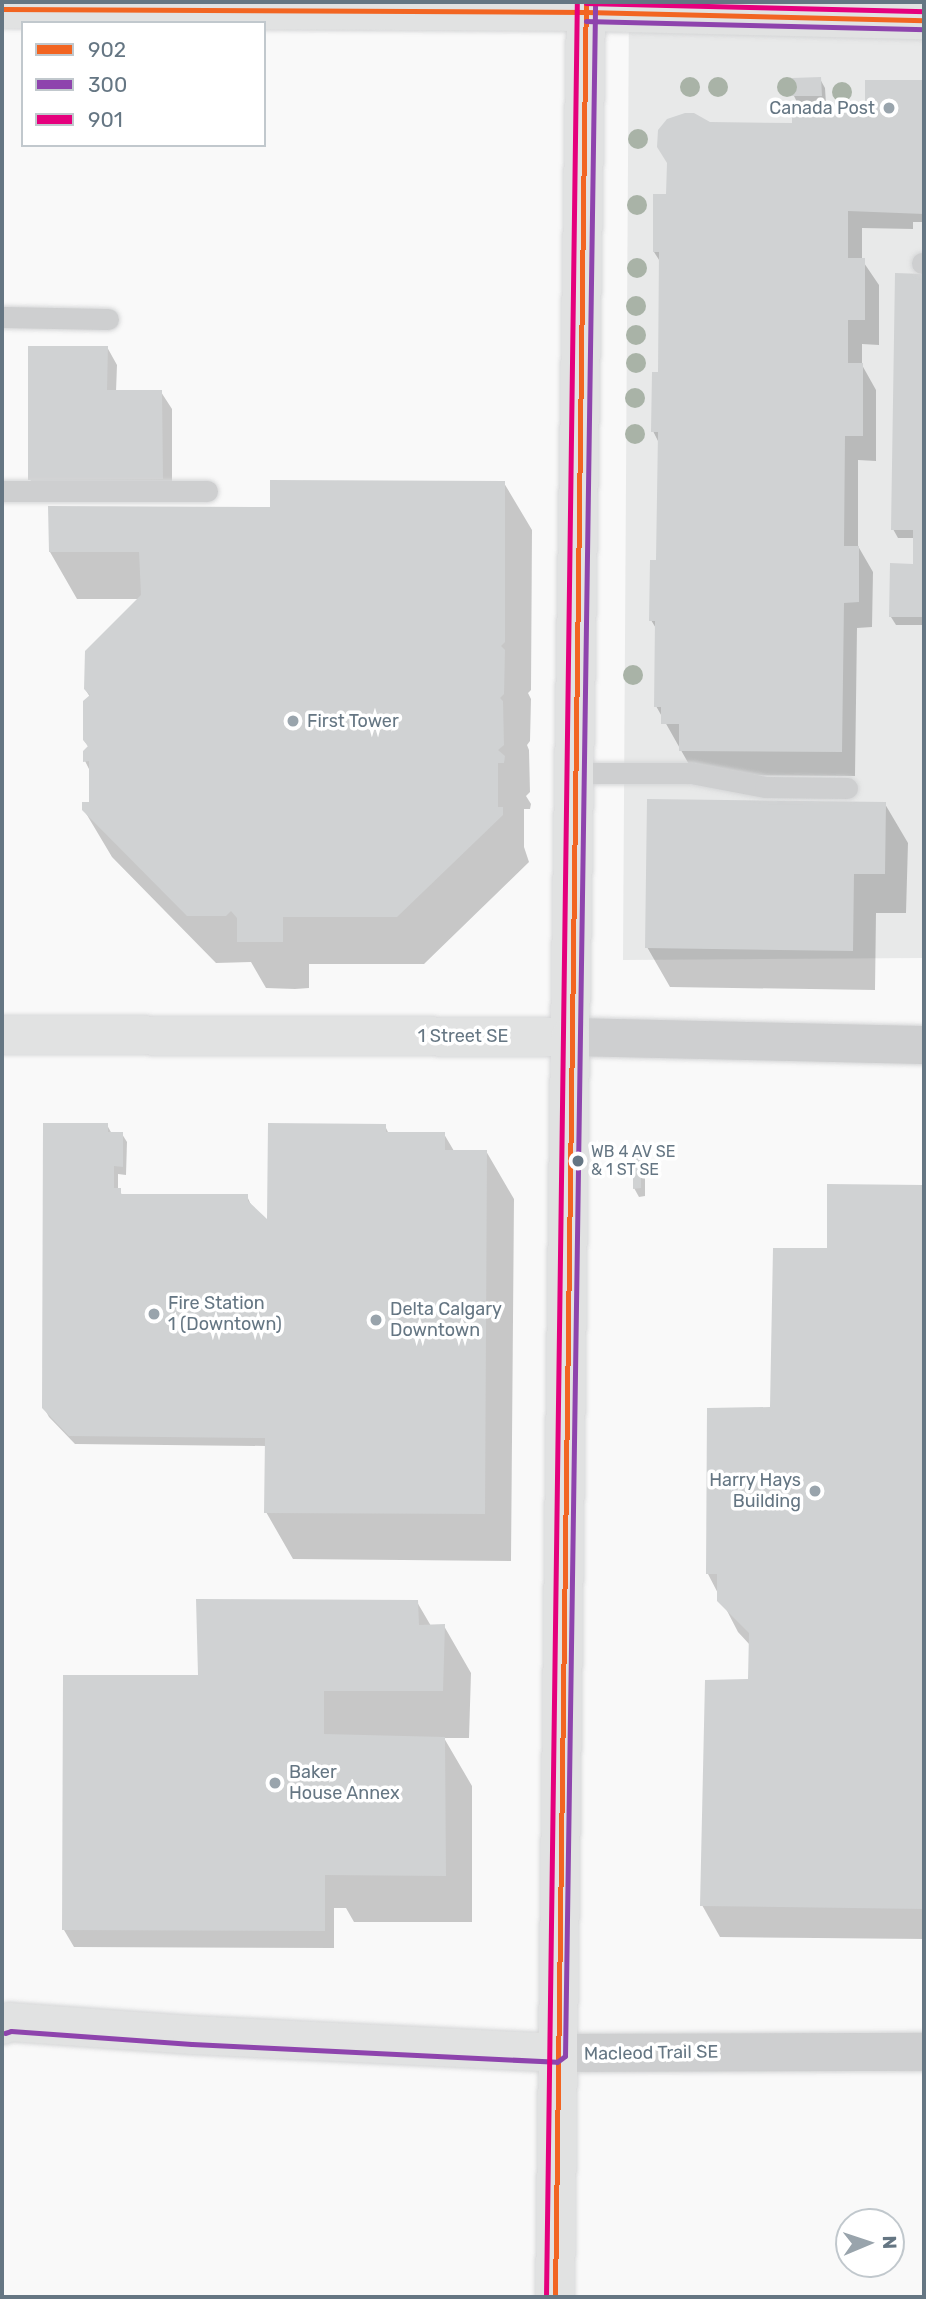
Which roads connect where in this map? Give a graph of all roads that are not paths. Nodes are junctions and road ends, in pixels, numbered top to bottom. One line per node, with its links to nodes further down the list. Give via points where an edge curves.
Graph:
1 (586, 7): 2 (main road); 3 (main road); 8 (main road)
2 (2, 9)
3 (924, 20)
4 (2, 317): 5 (lane)
5 (108, 319)
6 (2, 491): 7 (lane)
7 (207, 491)
8 (574, 773): 9 (lane, via 691,773 765,787); 11 (main road)
9 (847, 788)
10 (2, 1035): 11 (main road, 1 Street SE)
11 (570, 1037): 12 (street, 1 Street SE); 15 (main road)
12 (924, 1045)
13 (2, 2025): 15 (main road, Macleod Trail SE, via 10,2021)
14 (924, 2052): 15 (street, Macleod Trail SE)
15 (557, 2053): 16 (main road)
16 (555, 2297)

